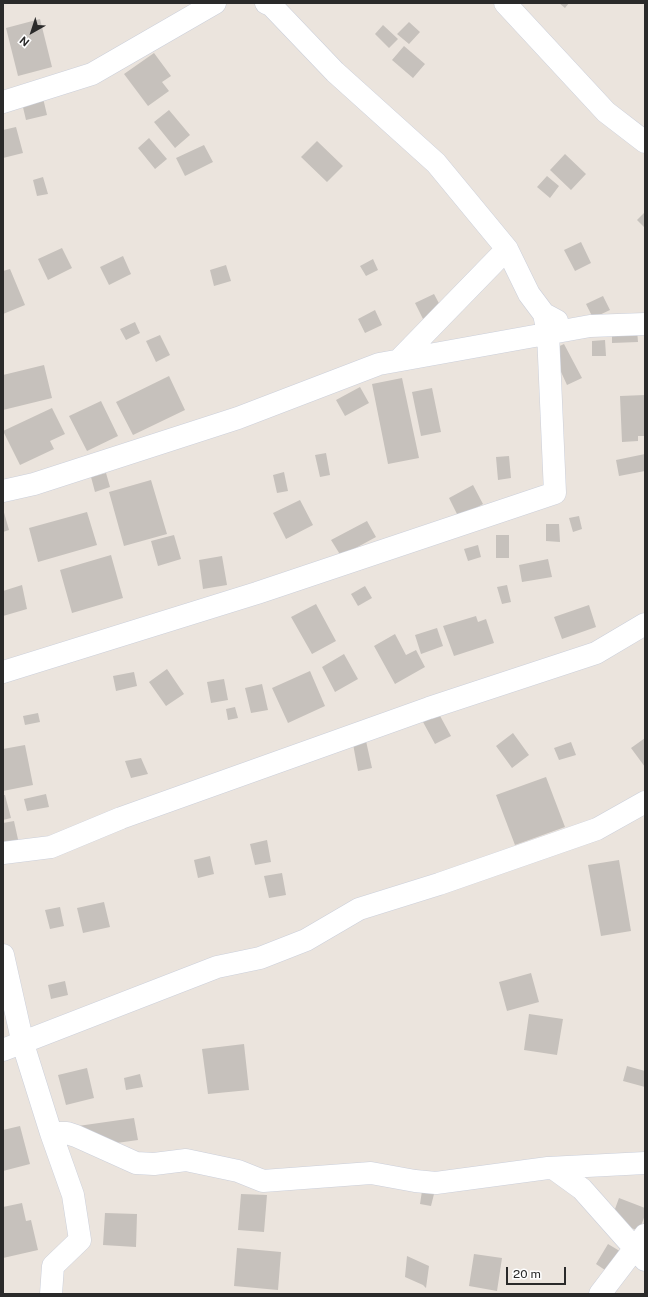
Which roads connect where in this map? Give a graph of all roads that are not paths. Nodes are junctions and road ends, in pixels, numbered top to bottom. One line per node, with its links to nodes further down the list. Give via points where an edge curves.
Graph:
1 (215, 3): 4 (street, via 92,74)
2 (266, 3): 6 (street, via 271,5 335,72 436,163)
3 (505, 3): 5 (street, via 606,112)
4 (3, 102)
5 (645, 142)
6 (507, 249): 7 (street); 9 (street)
7 (546, 324): 8 (street); 9 (street); 12 (street, via 555,493 257,593)
8 (645, 324)
9 (399, 360): 10 (street, via 379,364 238,418 34,484)
10 (3, 491)
11 (645, 624): 14 (street, via 596,653 422,711 121,818 50,847)
12 (3, 672)
13 (645, 802): 16 (street, via 597,829 359,909 299,942 260,958 217,967)
14 (3, 853)
15 (3, 956): 16 (street)
16 (13, 1047): 17 (street)
17 (51, 1133): 19 (street, via 76,1136 136,1162 154,1164 186,1160 238,1171 263,1181 371,1173 436,1183); 21 (street, via 73,1195 80,1240 53,1266)
18 (645, 1163): 19 (street)
19 (553, 1168): 20 (street, via 582,1189)
20 (641, 1248): 22 (street)
21 (51, 1294)
22 (600, 1294)

